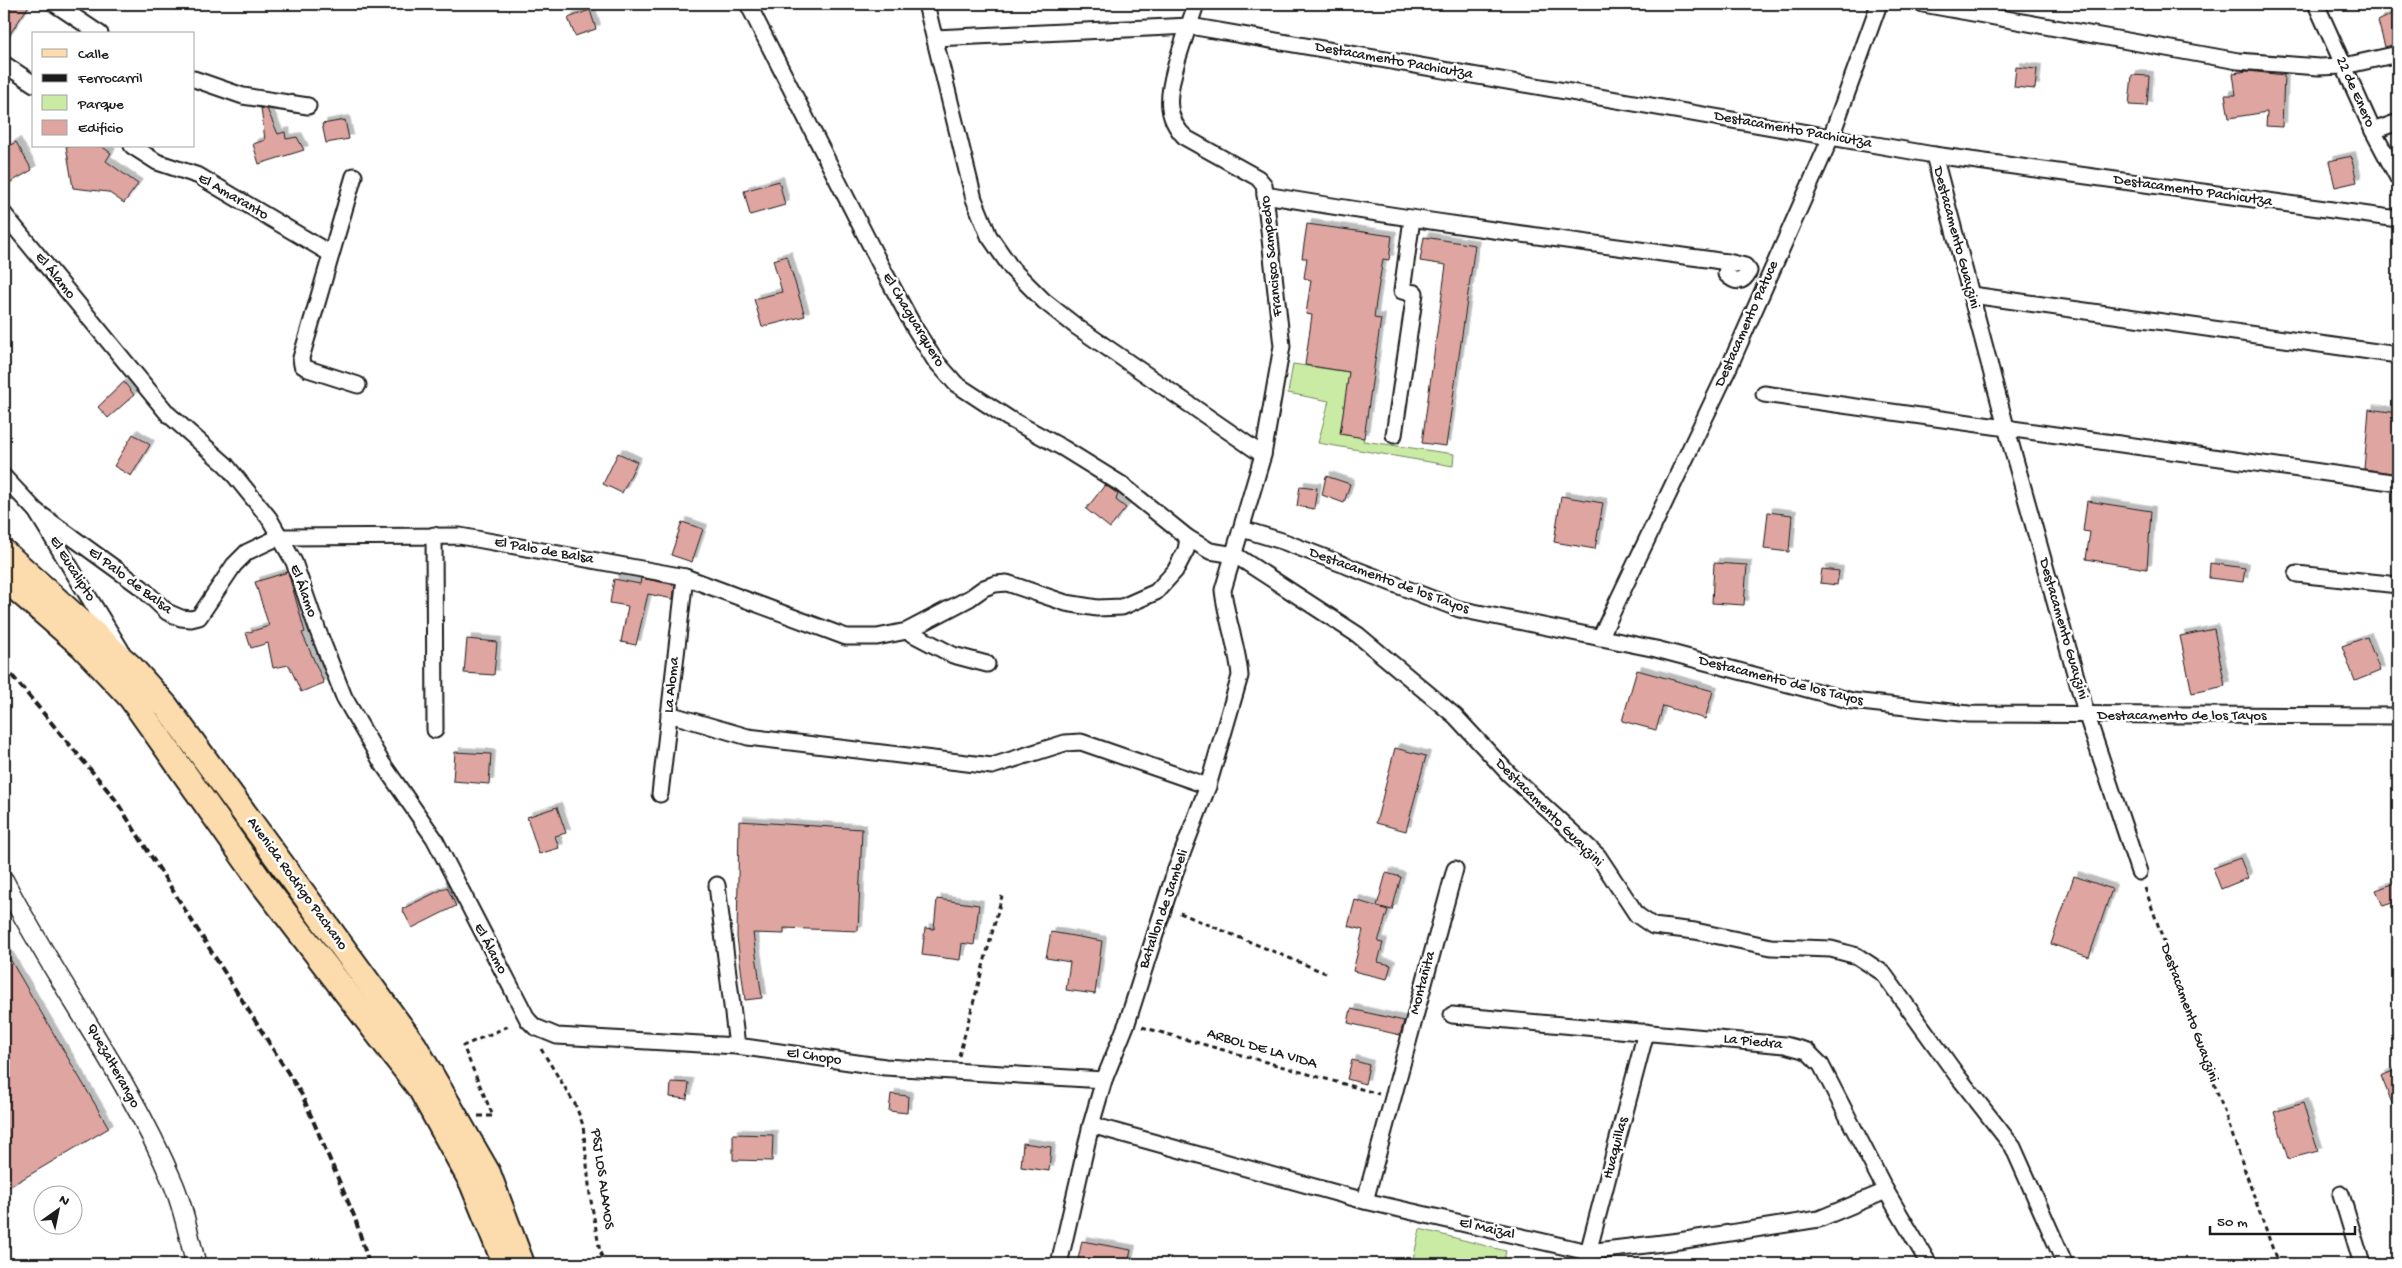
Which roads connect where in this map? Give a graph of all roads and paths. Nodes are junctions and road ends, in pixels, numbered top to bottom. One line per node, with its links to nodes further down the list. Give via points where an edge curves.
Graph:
1 (55, 4): 9 (street)
2 (748, 4): 43 (street, El Chaguarquero, via 880,264 934,359 956,384 1121,484)
3 (926, 4): 10 (street)
4 (1196, 4): 8 (street, Francisco Sampedro)
5 (1880, 4): 19 (street, Destacamento Patuce)
6 (1923, 4): 13 (street, via 2238,61 2319,68)
7 (2316, 4): 13 (street, 22 de Enero)
8 (1190, 26): 10 (street, Destacamento Pachicutza); 19 (street, Destacamento Pachicutza); 24 (street, Francisco Sampedro, via 1170,91 1170,111 1186,138 1258,178 1264,185)
9 (97, 32)
10 (934, 38): 36 (street, via 974,199 990,236 1012,269 1044,301 1077,327)
11 (2398, 54): 13 (street)
12 (4, 64): 15 (street)
13 (2344, 66): 18 (street, 22 de Enero)
14 (195, 79): 16 (street, via 243,96)
15 (32, 83)
16 (308, 106)
17 (2398, 122): 18 (street)
18 (2373, 130): 23 (street, 22 de Enero)
19 (1831, 137): 21 (street, Destacamento Pachicutza); 51 (street, Destacamento Patuce, via 1730,365)
20 (135, 148): 28 (street, El Amaranto, via 157,162 199,176)
21 (1934, 154): 26 (street, Destacamento Pachicutza); 30 (street, Destacamento Guayzini)
22 (354, 176): 28 (street)
23 (2398, 178)
24 (1265, 195): 27 (street); 36 (street, Francisco Sampedro, via 1282,346)
25 (4, 214): 42 (street, El Álamo, via 168,414 248,489)
26 (2398, 219)
27 (1412, 220): 29 (street); 35 (street, via 1402,291 1416,293)
28 (331, 254): 32 (street, via 301,358 302,365)
29 (1728, 262)
30 (1972, 294): 31 (street); 34 (street, Destacamento Guayzini)
31 (2398, 355)
32 (358, 385)
33 (1764, 394): 34 (street)
34 (2006, 426): 38 (street); 55 (street, Destacamento Guayzini)
35 (1394, 435)
36 (1263, 455): 40 (street, Francisco Sampedro)
37 (4, 476): 39 (street, El Eucalipto)
38 (2398, 484)
39 (36, 511): 42 (street, El Palo de Balsa, via 142,588 168,612 181,618 199,617 234,565 247,552); 53 (street, El Eucalipto)
40 (1242, 529): 45 (street, Francisco Sampedro); 51 (street, Destacamento de los Tayos, via 1282,540 1459,609)
41 (434, 535): 42 (street, El Palo de Balsa); 47 (street, El Palo de Balsa, via 460,536); 57 (street)
42 (279, 537): 68 (street, El Álamo, via 294,562 344,697 382,763 434,838)
43 (1188, 538): 45 (street, El Chaguarquero, via 1210,551); 50 (street, El Palo de Balsa, via 1186,550 1175,571 1156,592 1122,607 1097,608 1066,603 1007,583 994,584)
44 (4, 552): 53 (main road, Avenida Rodrigo Pachano)
45 (1235, 555): 58 (street, Batallon de Jambeli, via 1223,590 1240,676); 87 (street, Destacamento Guayzini, via 1358,635 1454,716 1509,774 1598,856 1644,921 1652,926 1695,931 1771,947 1831,949 1857,956 1883,973 2013,1147)
46 (2297, 574): 49 (street)
47 (685, 577): 50 (street, El Palo de Balsa, via 846,637 877,637); 54 (street, La Aloma)
48 (4, 578): 82 (main road, Avenida Rodrigo Pachano, via 82,646 131,698 262,882 422,1090 472,1183)
49 (2398, 585)
50 (907, 631): 52 (street, via 953,655)
51 (1600, 638): 55 (street, Destacamento de los Tayos, via 1656,649 1852,701 1969,714)
52 (987, 664)
53 (132, 668): 75 (main road, Avenida Rodrigo Pachano, via 212,766 414,1045)
54 (669, 714): 58 (street, via 748,737 992,766 1065,743 1081,742); 59 (street, La Aloma)
55 (2087, 716): 56 (street, Destacamento de los Tayos); 61 (street, Destacamento Guayzini)
56 (2398, 716)
57 (435, 730)
58 (1208, 786): 65 (street, Batallon de Jambeli)
59 (660, 794)
60 (1455, 868): 74 (street, Montañita)
61 (2139, 872): 88 (path, Destacamento Guayzini)
62 (4, 881): 81 (street, Quezalterango, via 125,1083 174,1185)
63 (717, 885): 71 (street)
64 (1002, 896): 72 (path)
65 (1163, 907): 66 (path); 69 (street, Batallon de Jambeli)
66 (1328, 974)
67 (1452, 1015): 70 (street, La Piedra)
68 (528, 1020): 71 (street, El Chopo, via 535,1027 557,1036); 75 (path, via 463,1046 493,1116); 84 (path, PSJ LOS ALAMOS, via 584,1125 590,1195)
69 (1126, 1023): 73 (street, Batallon de Jambeli); 74 (path, ARBOL DE LA VIDA)
70 (1646, 1032): 77 (street, La Piedra, via 1785,1045 1807,1050 1821,1065); 80 (street, Huaquillas)
71 (737, 1046): 72 (street, El Chopo, via 885,1067)
72 (955, 1071): 73 (street, El Chopo)
73 (1104, 1080): 76 (street, Batallon de Jambeli)
74 (1392, 1097): 79 (street, Montañita)
75 (456, 1116): 83 (main road, Avenida Rodrigo Pachano, via 488,1173)
76 (1091, 1125): 79 (street, El Maizal); 85 (street, Batallon de Jambeli)
77 (1886, 1191): 80 (street, El Maizal, via 1819,1219); 86 (street, La Piedra)
78 (2341, 1194): 89 (street)
79 (1365, 1201): 80 (street, El Maizal)
80 (1586, 1258)
81 (196, 1264)
82 (504, 1264)
83 (522, 1264)
84 (605, 1264)
85 (1059, 1264)
86 (1930, 1264)
87 (2065, 1264)
88 (2278, 1264)
89 (2362, 1264)

